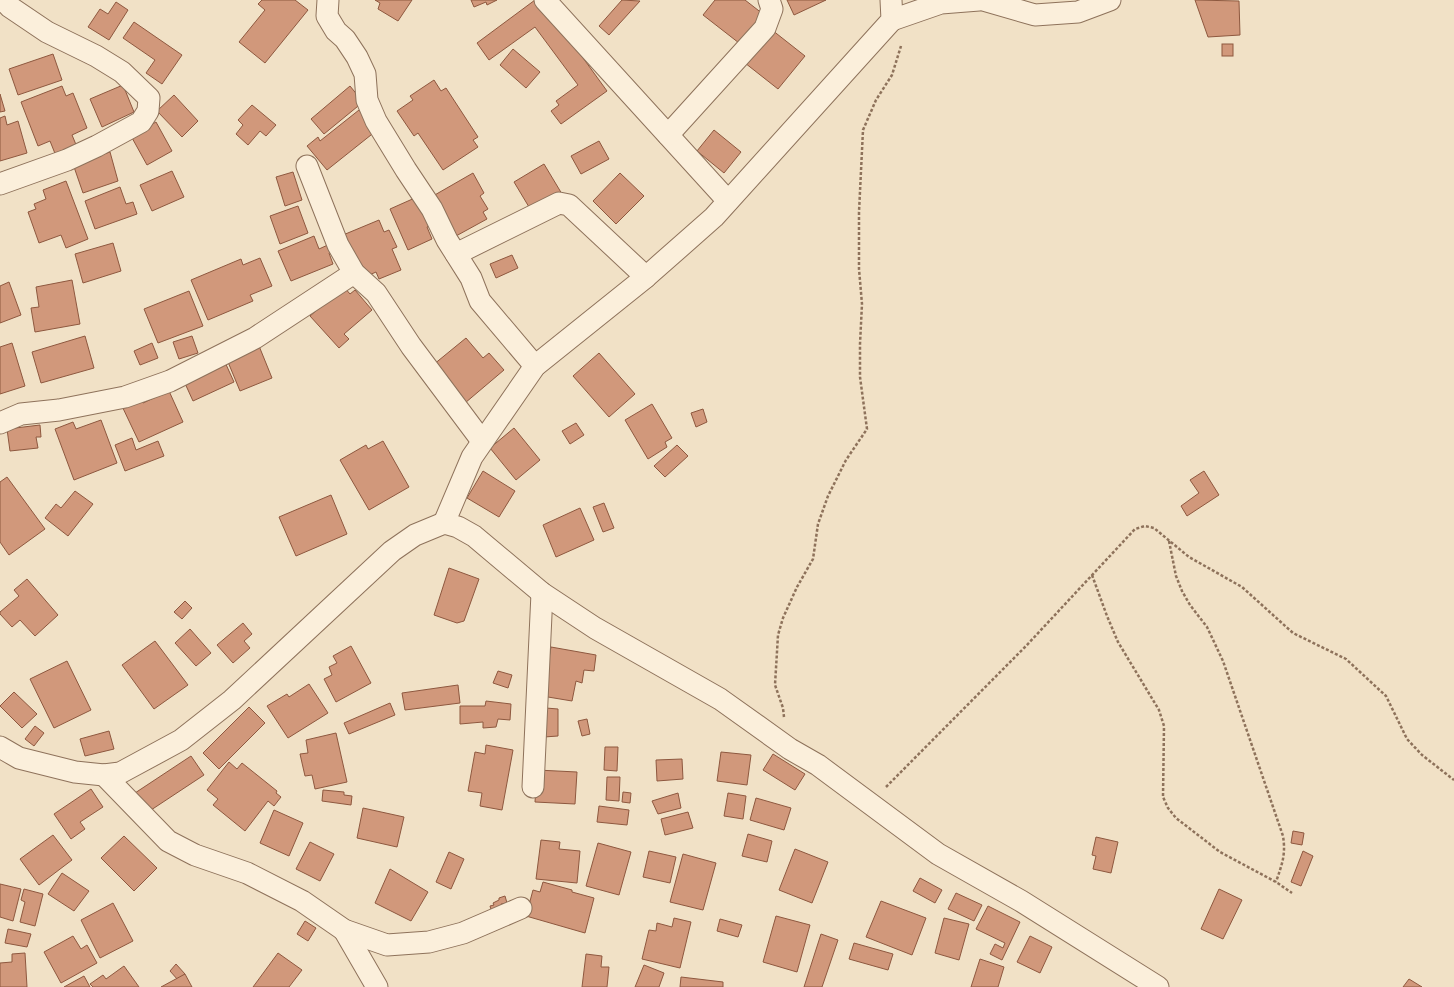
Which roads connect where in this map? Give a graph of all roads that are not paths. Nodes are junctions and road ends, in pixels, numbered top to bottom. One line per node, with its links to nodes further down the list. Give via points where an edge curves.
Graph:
1 (3, 0): 11 (street, via 47,32 122,72 149,98 148,111 141,122 119,135 67,160)
2 (328, 0): 13 (street, via 327,16 357,57 365,74 367,100 376,121 432,209)
3 (545, 0): 9 (street)
4 (769, 0): 9 (street, via 772,9 765,28)
5 (979, 0): 8 (street)
6 (983, 0): 7 (street, via 1035,15 1078,12)
7 (1110, 0)
8 (892, 10): 12 (street)
9 (668, 135): 12 (street)
10 (307, 166): 14 (street, via 338,245)
11 (0, 184)
12 (728, 200): 15 (street, via 714,217)
13 (456, 254): 15 (street, via 559,203 569,205); 16 (street, via 471,278 480,301)
14 (354, 273): 17 (street, via 255,338 170,381 125,397 58,410 21,414); 18 (street, via 376,293 411,346)
15 (646, 277): 16 (street)
16 (535, 366): 18 (street)
17 (0, 422)
18 (482, 441): 19 (street, via 472,457)
19 (444, 523): 20 (street, via 474,536); 22 (street, via 414,535 392,551 232,700 181,740 120,773)
20 (542, 593): 23 (street); 27 (street, via 595,628 720,699 818,766 938,854 1020,901)
21 (0, 747): 22 (street, via 19,758 75,772)
22 (104, 775): 25 (street, via 168,841 195,855 246,873 302,901)
23 (533, 787)
24 (521, 908): 25 (street, via 463,933 429,942 387,945)
25 (344, 930): 26 (street)
26 (377, 987)
27 (1158, 987)

